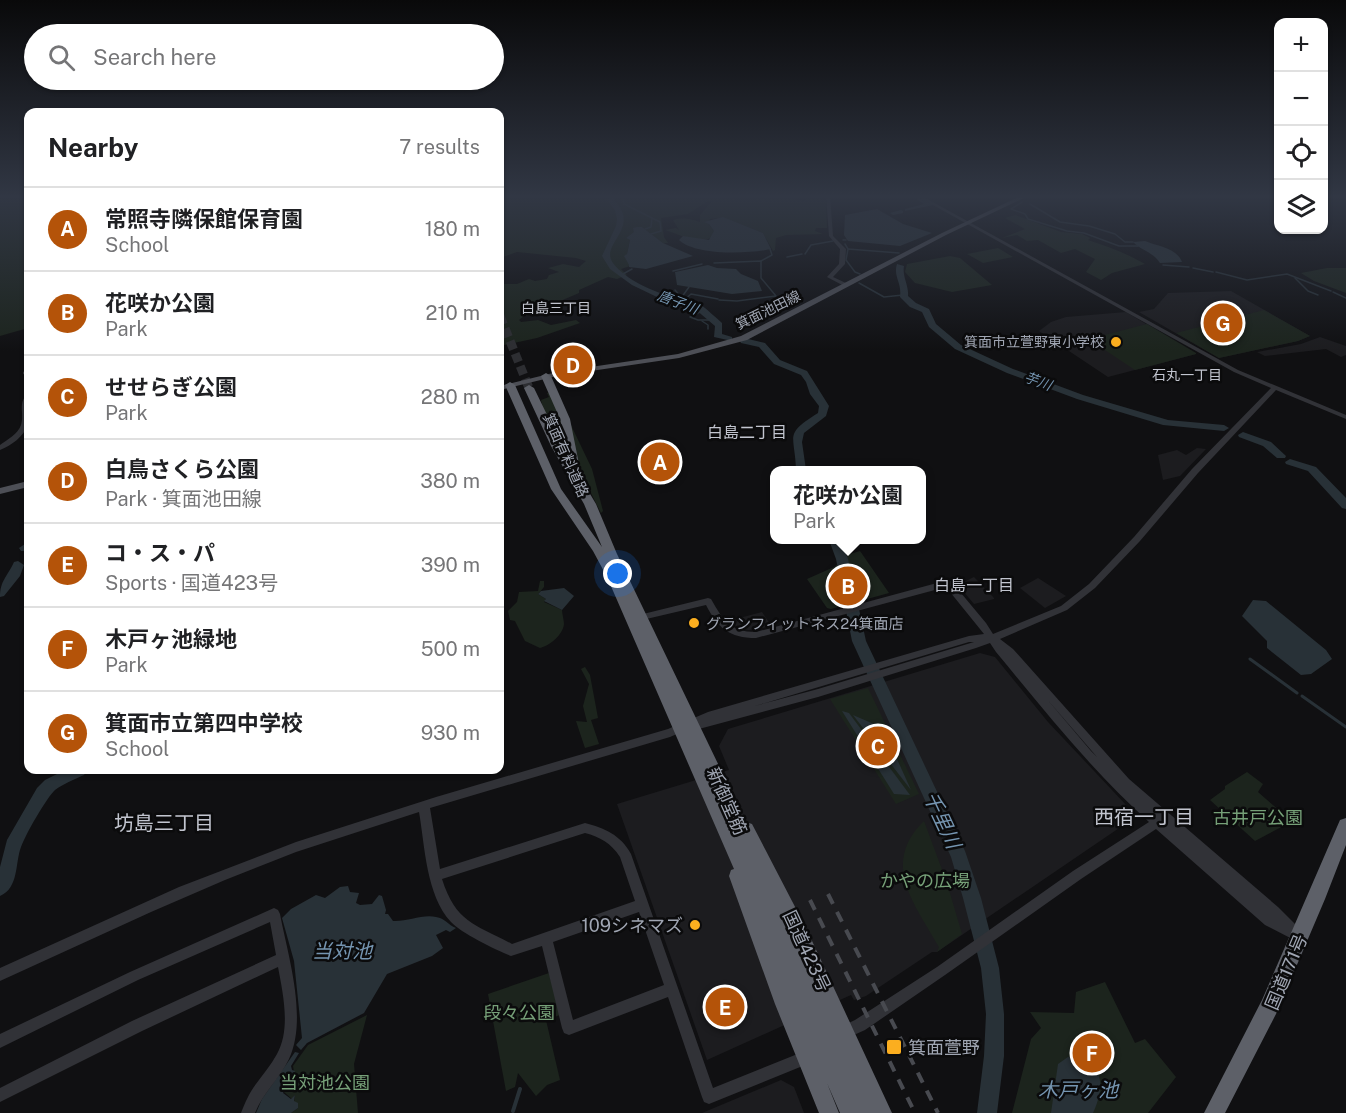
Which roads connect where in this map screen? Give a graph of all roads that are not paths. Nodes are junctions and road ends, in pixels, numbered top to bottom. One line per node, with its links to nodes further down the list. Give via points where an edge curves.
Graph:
1 (841, 247): 4 (street, via 842,264 830,277)
2 (922, 247): 4 (main road, 箕面池田線)
3 (1012, 247): 7 (street)
4 (846, 285): 5 (main road, 箕面池田線, via 769,327 732,342 660,360)
5 (546, 375): 6 (main road, 箕面池田線); 13 (highway, via 565,419 572,459)
6 (505, 386): 14 (highway, via 556,489)
7 (1274, 389): 8 (street); 16 (street, via 1082,595 1056,613)
8 (1346, 417)
9 (24, 426): 10 (street)
10 (0, 448)
11 (24, 485): 12 (main road)
12 (0, 490)
13 (584, 492): 14 (highway, 箕面有料道路, via 525,389 563,489); 15 (highway, 新御堂筋)
14 (585, 532): 17 (highway, 新御堂筋, via 613,577)
15 (642, 617): 16 (street, via 708,601 724,627 754,636 948,582); 17 (highway, 新御堂筋)
16 (992, 637): 17 (street, via 976,645); 20 (street, via 1010,651)
17 (686, 727): 18 (highway, 新御堂筋); 19 (street); 22 (highway, 新御堂筋)
18 (726, 794): 30 (highway, 国道423号, via 773,878); 37 (highway, 新御堂筋)
19 (424, 807): 23 (street); 28 (street, via 297,847 230,873)
20 (1161, 820): 25 (street, via 1269,921); 30 (street)
21 (1346, 825): 25 (highway, 国道171号)
22 (722, 826): 32 (highway); 36 (highway, 新御堂筋)
23 (436, 876): 24 (street, via 585,828 605,833 618,842); 26 (street, via 446,903 467,926 512,950)
24 (642, 905): 26 (street); 29 (street)
25 (1300, 938): 39 (highway, 国道171号, via 1260,1030)
26 (546, 939): 29 (street, via 569,1028)
27 (282, 959): 31 (street, via 273,914); 33 (street); 34 (street, via 290,1008 289,1045 253,1097)
28 (0, 975)
29 (671, 989): 32 (street, via 709,1097)
30 (845, 1032): 38 (highway, 国道423号)
31 (0, 1041)
32 (805, 1058): 35 (highway)
33 (0, 1095)
34 (248, 1113)
35 (829, 1113)
36 (850, 1113)
37 (865, 1113)
38 (882, 1113)
39 (1214, 1113)

